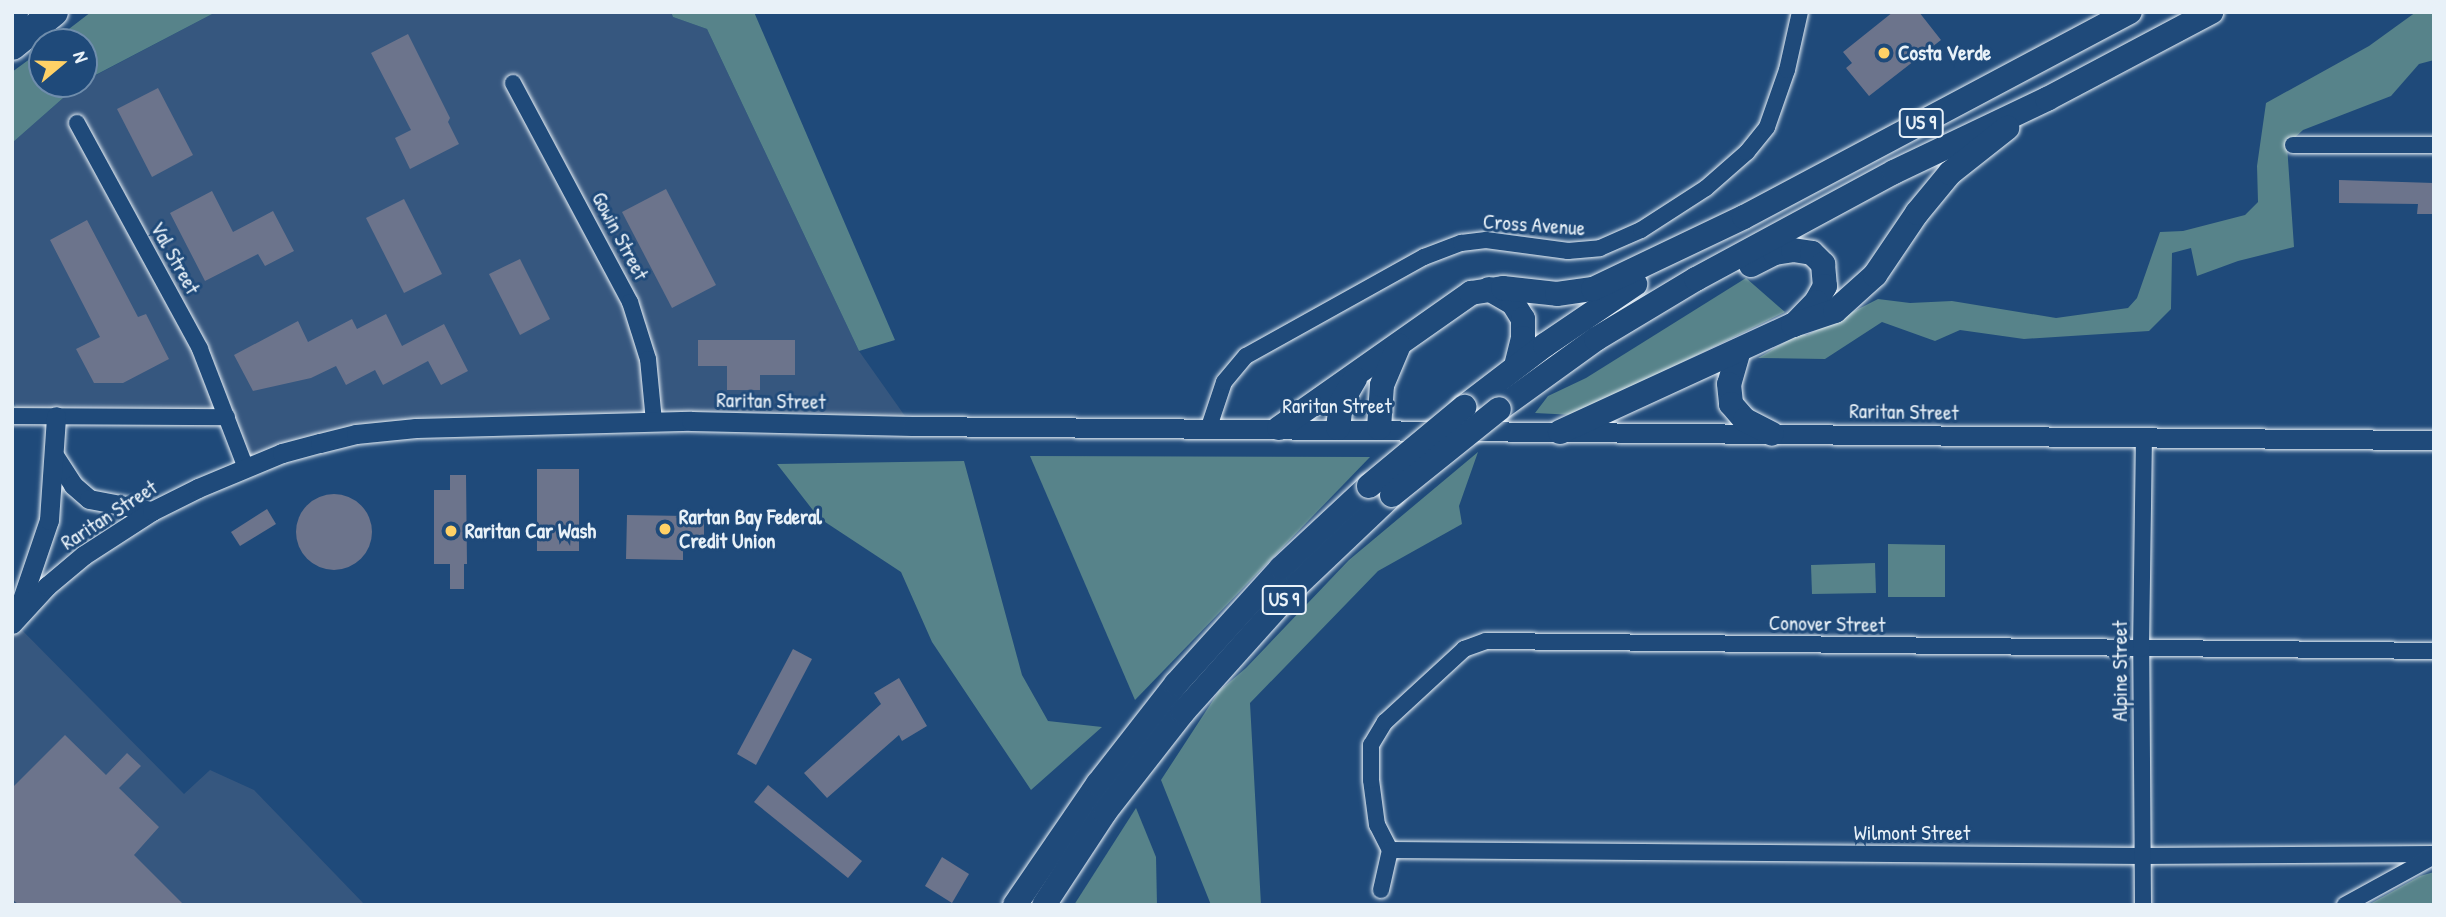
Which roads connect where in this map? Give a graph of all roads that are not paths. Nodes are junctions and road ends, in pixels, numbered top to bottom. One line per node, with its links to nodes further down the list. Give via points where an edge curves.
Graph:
1 (54, 12): 5 (highway)
2 (1800, 12): 23 (street, Cross Avenue, via 1787,70 1767,127 1736,163 1698,193 1641,230 1600,248 1568,251 1486,240 1461,243 1424,257 1246,356 1224,382)
3 (2130, 12): 11 (highway, US 9)
4 (2211, 12): 7 (highway, US 9)
5 (12, 46)
6 (513, 83): 22 (street, Gowin Street, via 630,302 648,359)
7 (2047, 99): 13 (highway, US 9, via 1906,166); 14 (highway, via 1951,173 1855,296 1835,311)
8 (77, 123): 21 (street, Val Street, via 200,349)
9 (2293, 145): 10 (street)
10 (2434, 145)
11 (1711, 233): 12 (highway, via 1583,292); 17 (highway, US 9)
12 (1489, 289): 15 (highway, via 1461,298); 17 (highway, via 1513,303 1523,319)
13 (1665, 296): 14 (highway, via 1775,253 1804,251 1823,264 1827,279 1816,302); 42 (highway, US 9, bridge, via 1499,409 1392,495 1297,585 1183,712 1105,812)
14 (1793, 325): 16 (highway)
15 (1399, 345): 18 (highway); 26 (highway, via 1385,375)
16 (1739, 350): 27 (highway); 28 (highway, via 1729,384 1731,404 1745,420)
17 (1516, 366): 41 (highway, US 9, bridge, via 1369,486 1272,577 1176,684 1098,784)
18 (1359, 372): 24 (highway); 25 (highway, via 1340,403)
19 (12, 416): 20 (street)
20 (55, 416): 21 (street); 31 (street)
21 (227, 417): 32 (street)
22 (654, 421): 23 (street, Raritan Street); 32 (street, Raritan Street, via 436,427 356,434 282,453)
23 (1209, 427): 24 (street, Raritan Street)
24 (1279, 428): 25 (street, Raritan Street)
25 (1338, 428): 26 (street, Raritan Street)
26 (1379, 428): 27 (street, Raritan Street)
27 (1560, 432): 28 (street, Raritan Street)
28 (1772, 433): 29 (street, Raritan Street)
29 (2144, 438): 30 (street, Raritan Street); 35 (street, Alpine Street)
30 (2434, 440)
31 (55, 457): 33 (street, via 72,485 89,499); 34 (street, via 49,520)
32 (246, 468): 33 (street, Raritan Street)
33 (152, 511): 34 (street, Raritan Street, via 84,555)
34 (13, 623)
35 (2141, 649): 36 (street, Conover Street); 37 (street, Conover Street, via 1486,641 1464,649 1385,722 1371,745 1377,825); 39 (street, Alpine Street)
36 (2434, 650)
37 (1391, 850): 39 (street, Wilmont Street); 40 (street)
38 (2434, 855): 39 (street, Wilmont Street); 44 (street)
39 (2142, 856): 43 (street, Alpine Street)
40 (1381, 890)
41 (1015, 905)
42 (1044, 905)
43 (2143, 905)
44 (2345, 905)

